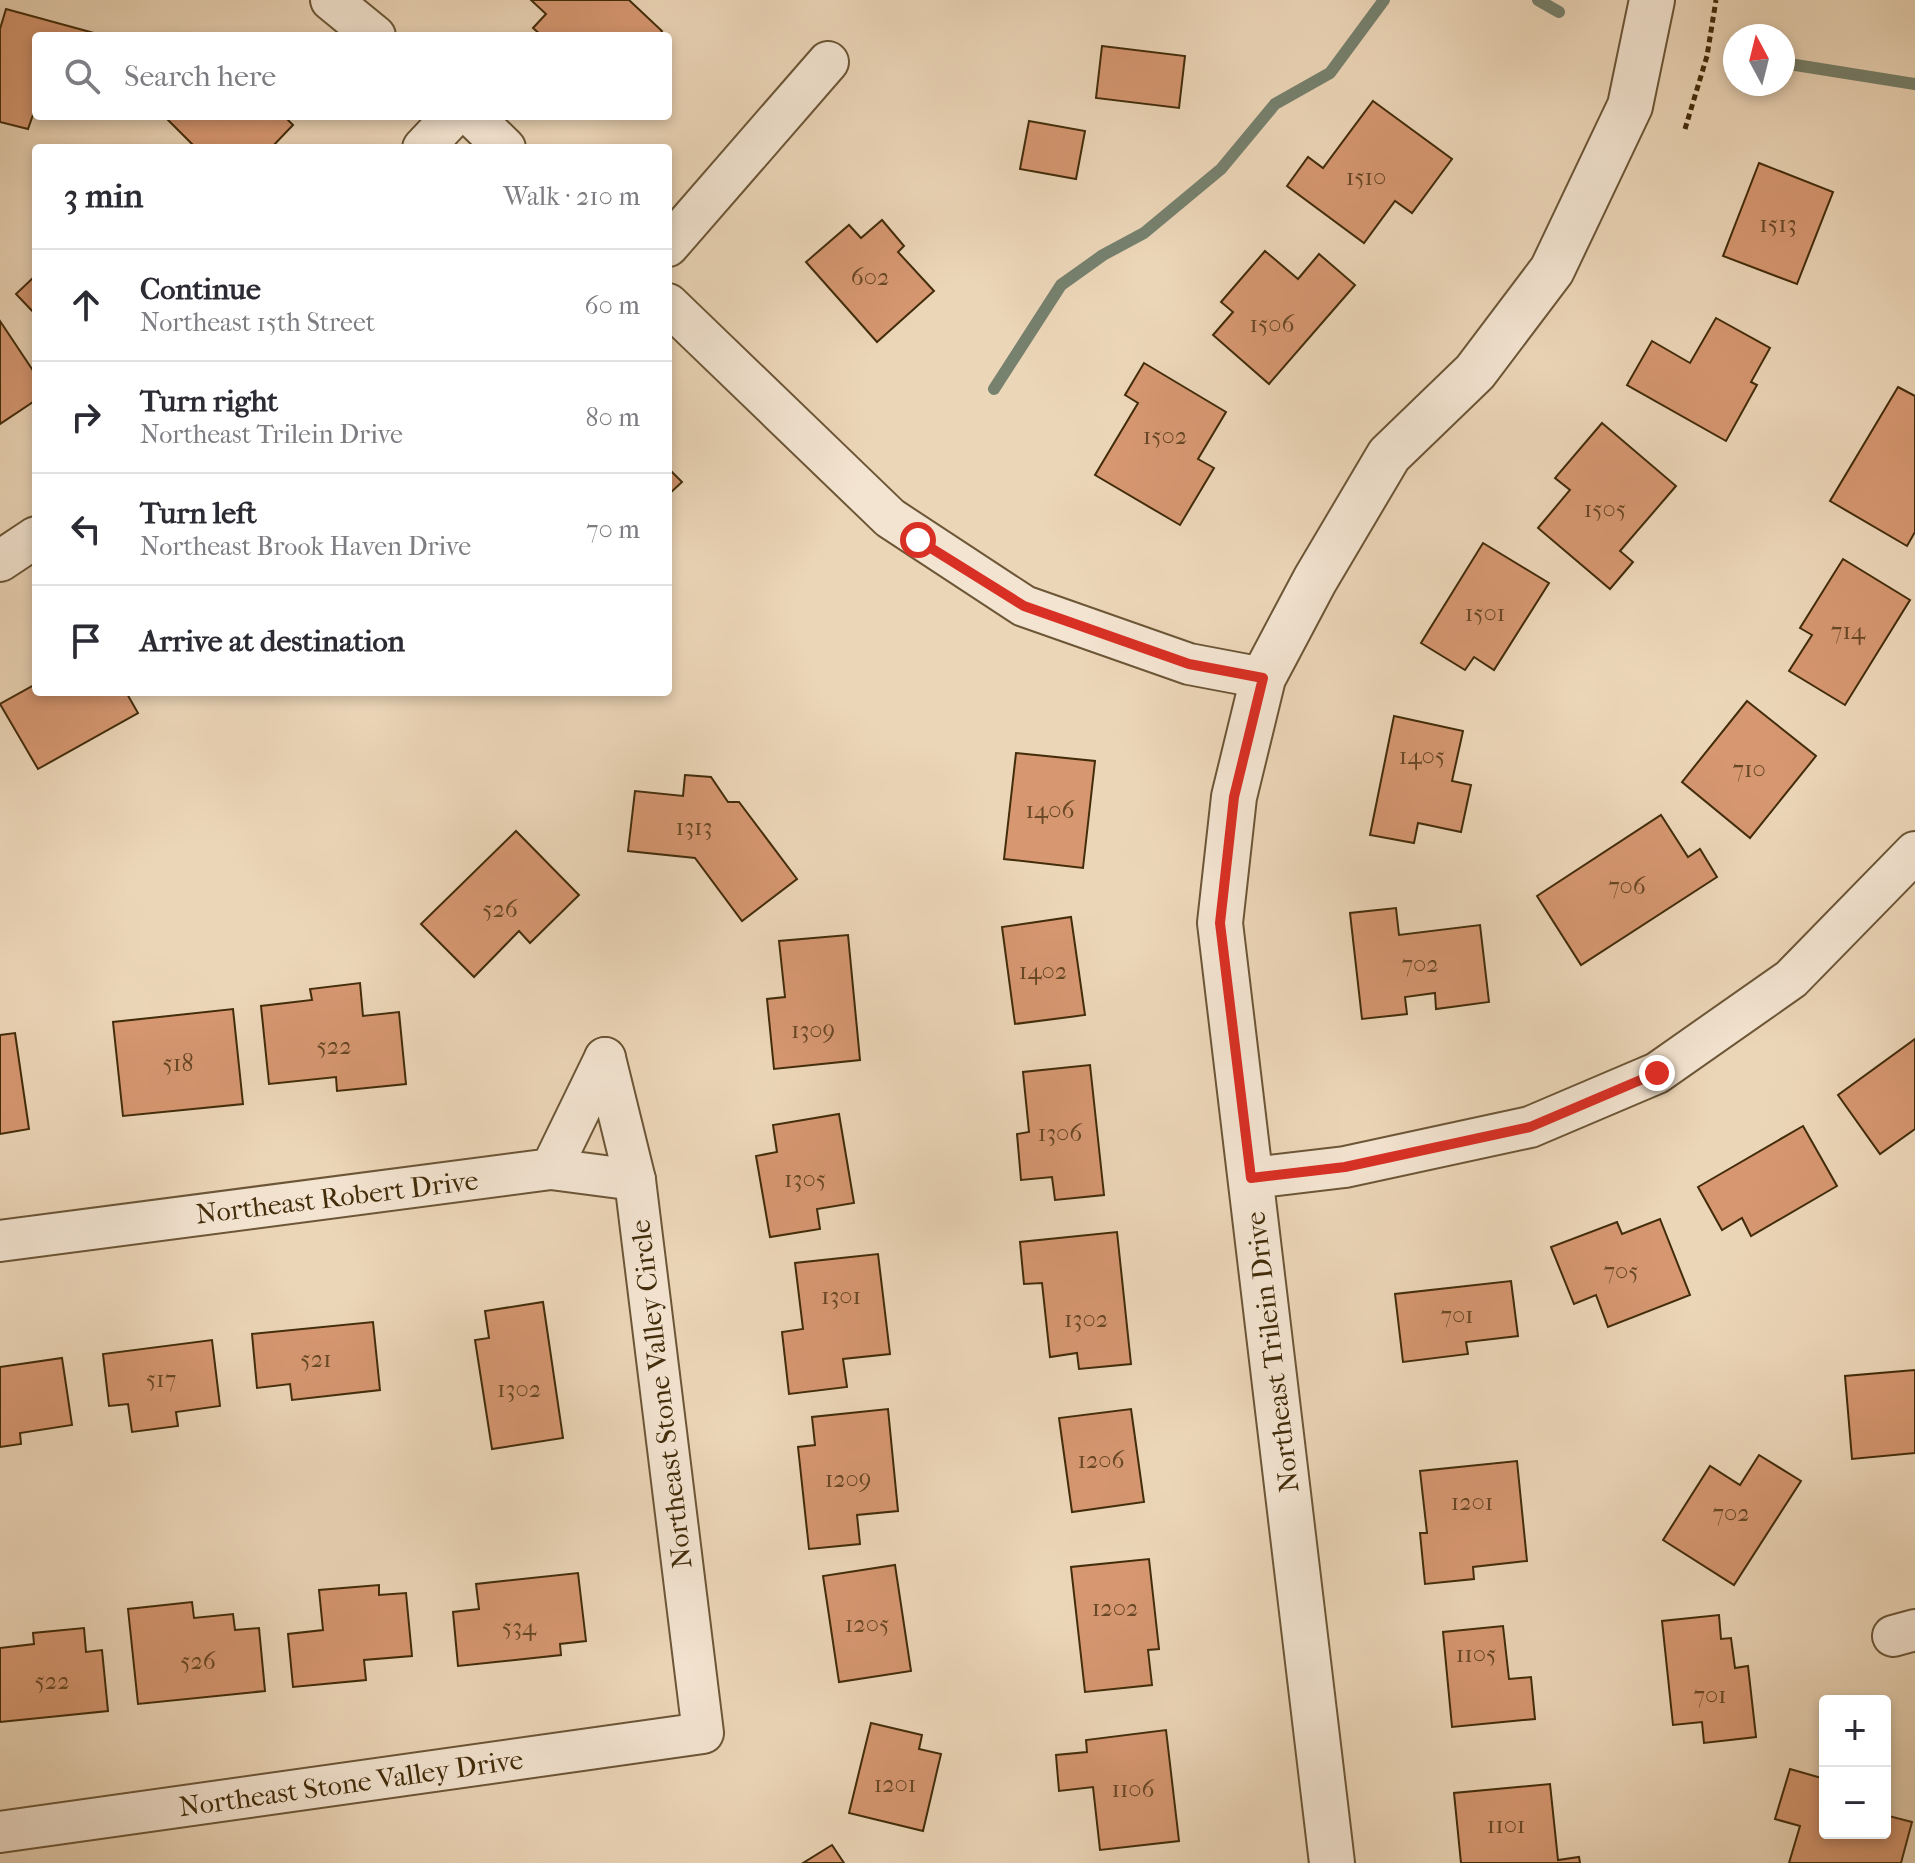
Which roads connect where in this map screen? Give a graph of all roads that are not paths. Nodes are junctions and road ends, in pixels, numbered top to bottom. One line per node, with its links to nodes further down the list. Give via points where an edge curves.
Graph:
1 (331, 0): 3 (street)
2 (1652, 0): 13 (street, Northeast Trilein Drive, via 1630,106 1552,270 1475,372 1389,455)
3 (370, 32)
4 (828, 62): 9 (street)
5 (449, 120): 7 (street)
6 (476, 120): 8 (street)
7 (427, 144)
8 (501, 144)
9 (672, 241)
10 (672, 308): 13 (street, via 890,518 931,548 1024,606 1189,664)
11 (32, 540): 12 (street)
12 (0, 561)
13 (1263, 678): 16 (street, Northeast Trilein Drive, via 1234,797 1220,923)
14 (1915, 852): 16 (street, via 1791,979 1657,1073 1530,1127 1345,1167)
15 (551, 1169): 17 (street, Northeast Robert Drive); 17 (street, Northeast Stone Valley Circle, via 605,1058); 18 (street, Northeast Robert Drive)
16 (1251, 1178): 21 (street, Northeast Trilein Drive)
17 (635, 1180): 19 (street, Northeast Stone Valley Circle)
18 (0, 1241)
19 (703, 1733): 20 (street, Northeast Stone Valley Drive)
20 (0, 1832)
21 (1332, 1863)

